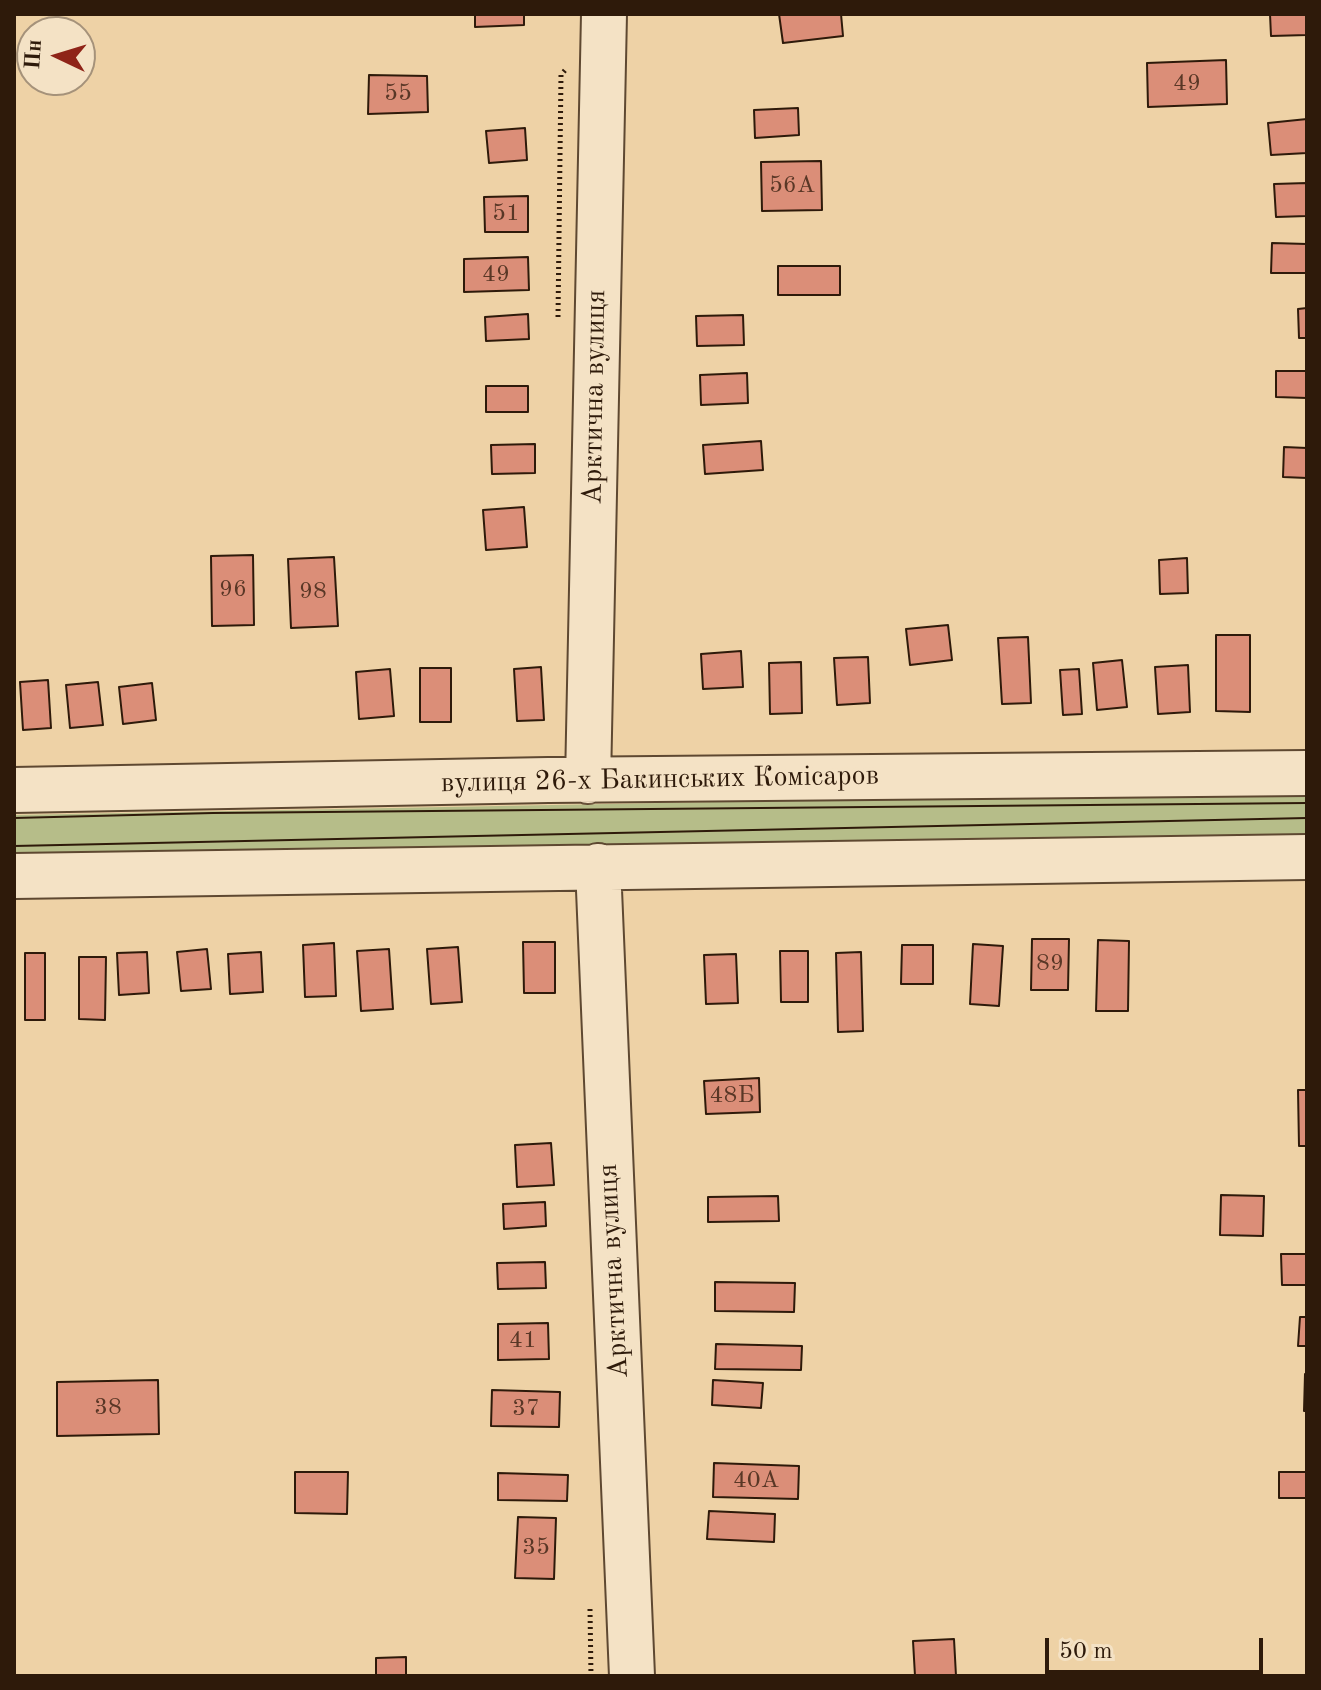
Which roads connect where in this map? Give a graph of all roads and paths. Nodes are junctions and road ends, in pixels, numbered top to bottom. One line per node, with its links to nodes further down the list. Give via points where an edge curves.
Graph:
1 (604, 14): 3 (street, Арктична вулиця)
2 (1307, 773): 3 (street, вулиця 26-х Бакинських Комісаров)
3 (588, 781): 4 (street, вулиця 26-х Бакинських Комісаров)
4 (14, 790)
5 (1307, 857): 6 (street)
6 (598, 866): 7 (street); 8 (street, Арктична вулиця)
7 (14, 876)
8 (632, 1676)

